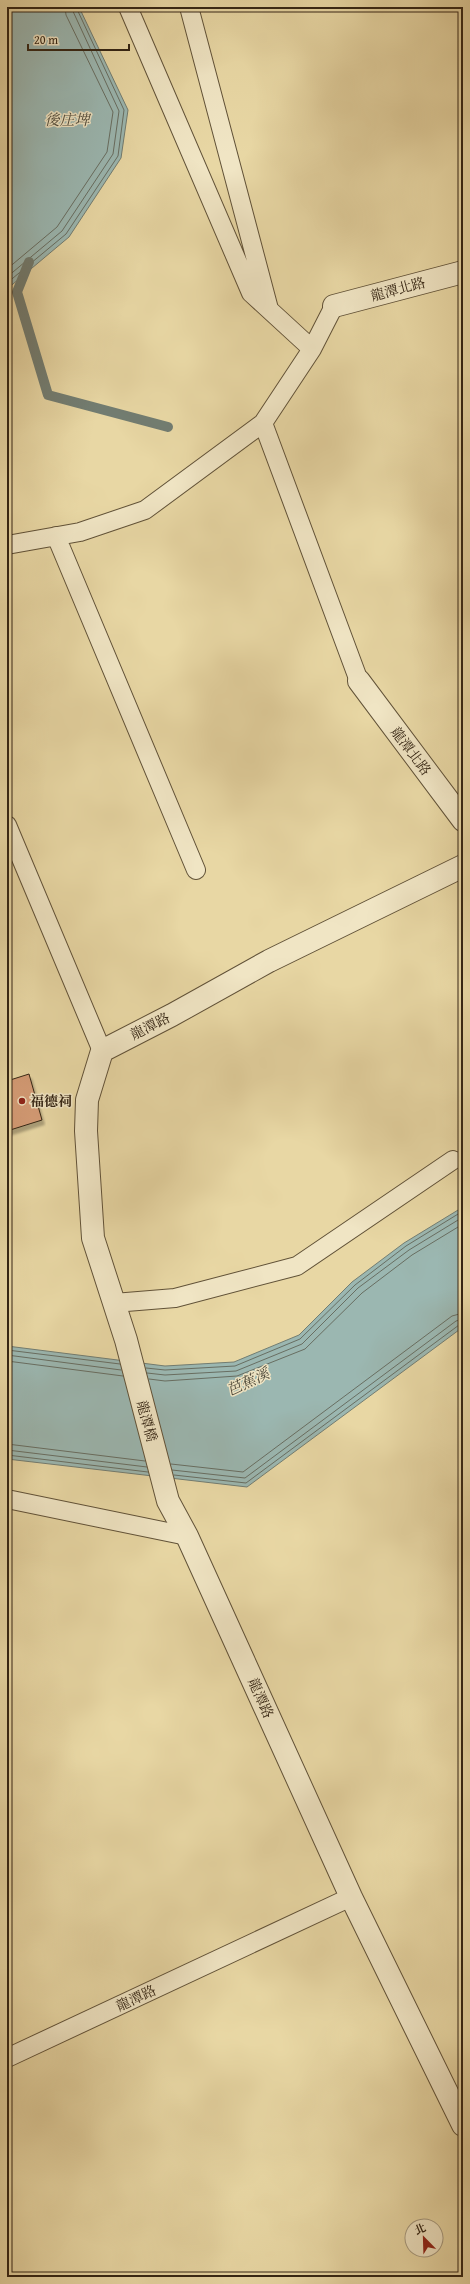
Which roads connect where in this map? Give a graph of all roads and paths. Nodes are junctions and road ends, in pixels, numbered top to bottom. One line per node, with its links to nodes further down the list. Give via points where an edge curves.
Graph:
1 (128, 7): 5 (lane, via 251,293)
2 (189, 7): 5 (lane)
3 (463, 272): 4 (street, 龍潭北路)
4 (334, 306): 6 (lane)
5 (269, 309): 6 (lane)
6 (312, 349): 7 (lane)
7 (263, 423): 8 (lane, via 145,510 80,532); 10 (lane)
8 (56, 536): 9 (lane); 14 (lane)
9 (7, 545)
10 (359, 681): 11 (street, 龍潭北路)
11 (463, 820)
12 (7, 825): 15 (lane)
13 (463, 866): 15 (street, 龍潭路, via 269,961)
14 (196, 870)
15 (102, 1051): 17 (street, via 87,1100 86,1131 93,1238)
16 (453, 1160): 17 (lane, via 297,1266 176,1298)
17 (114, 1303): 19 (street, 龍潭橋)
18 (7, 1499): 20 (lane)
19 (168, 1501): 20 (street, 龍潭路)
20 (187, 1536): 21 (street, 龍潭路)
21 (351, 1897): 22 (lane, 龍潭路); 23 (street, 龍潭路)
22 (7, 2058)
23 (463, 2124)

